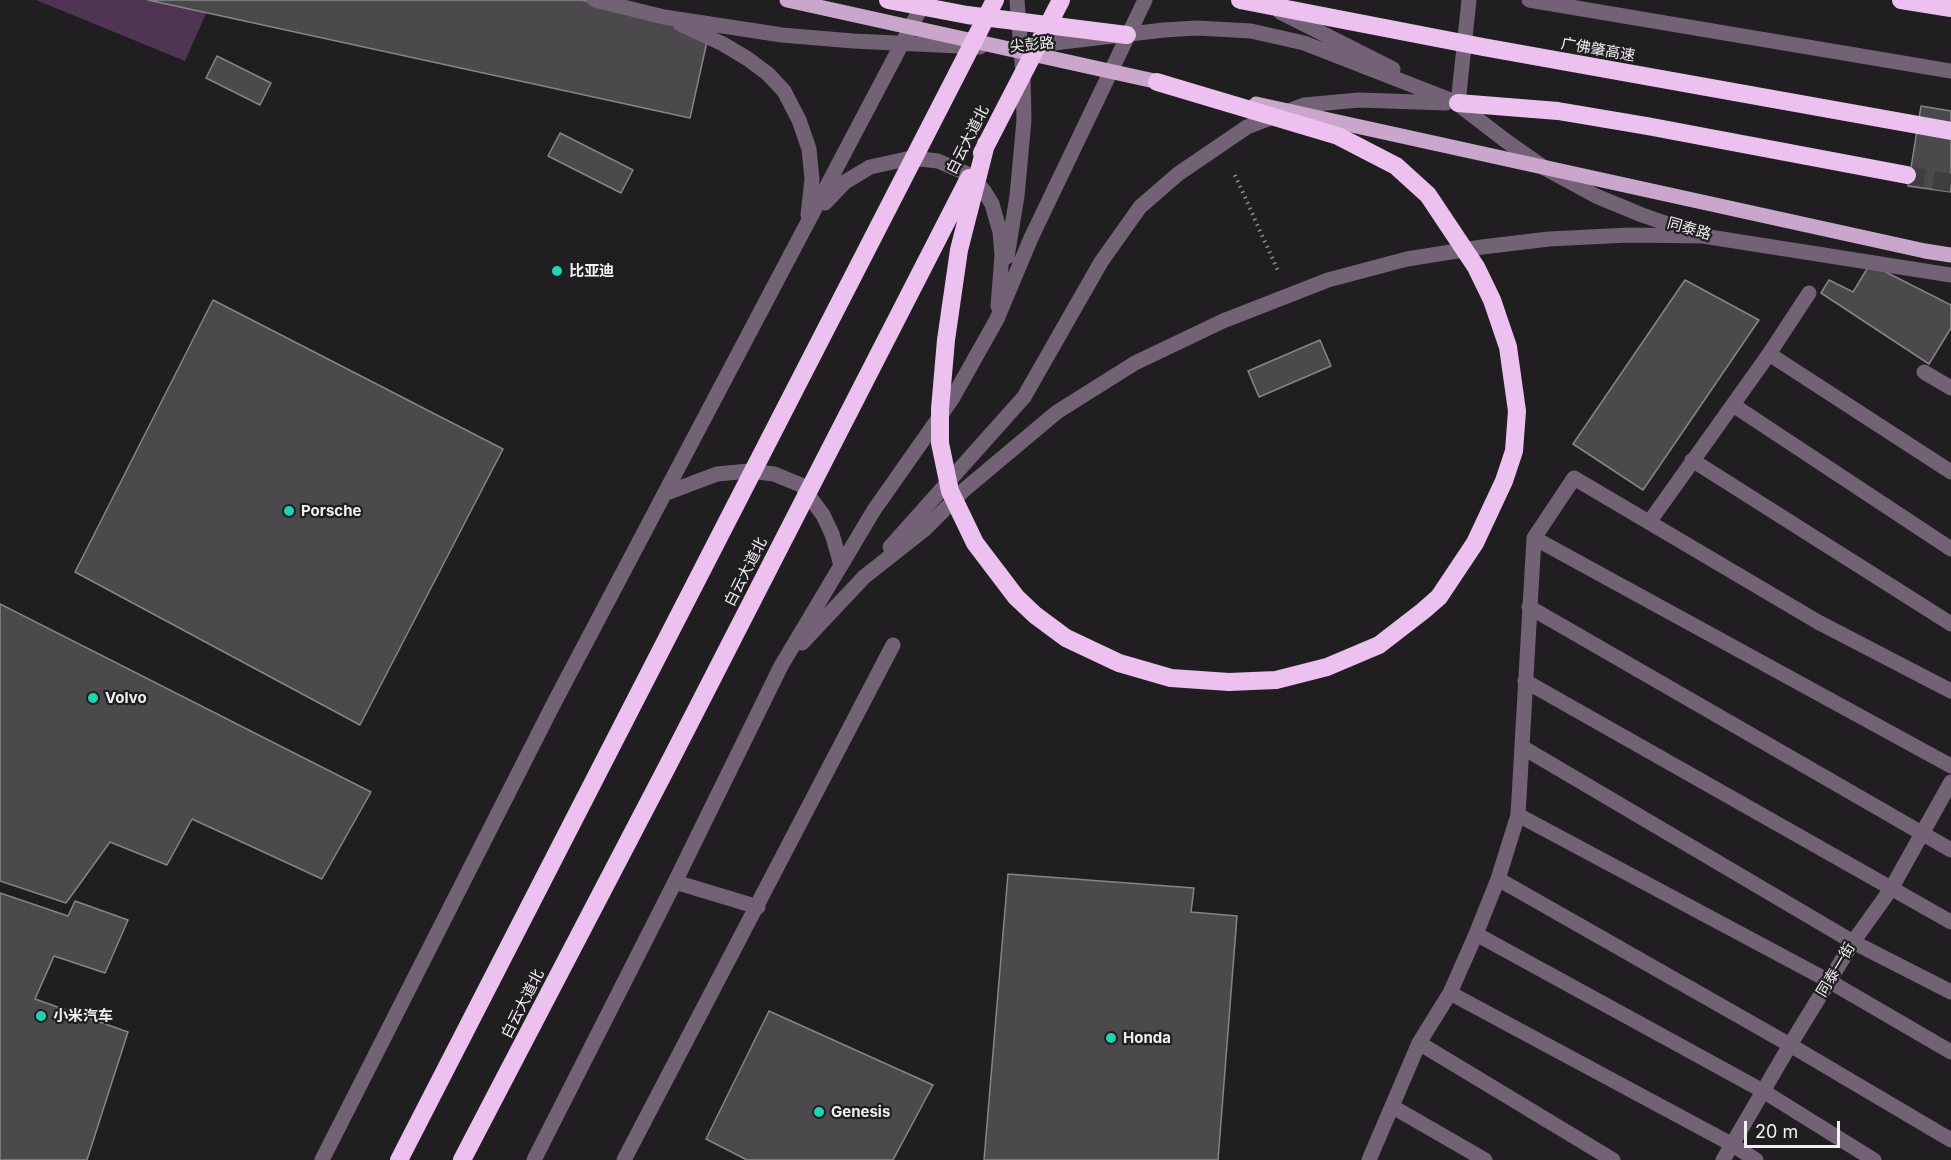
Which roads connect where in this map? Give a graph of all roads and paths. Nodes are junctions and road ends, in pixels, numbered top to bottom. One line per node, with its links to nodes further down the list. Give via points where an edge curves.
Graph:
1 (595, 0): 15 (street, 尖彭路)
2 (787, 0): 18 (main road)
3 (888, 0): 16 (highway, via 967,15)
4 (925, 0): 24 (street)
5 (995, 0): 73 (highway)
6 (1017, 0): 30 (street, via 1023,75 1022,150)
7 (1060, 0): 21 (highway, 白云大道北)
8 (1145, 0): 16 (street)
9 (1240, 0): 20 (highway, 广佛肇高速)
10 (1257, 0): 19 (street)
11 (1468, 0): 19 (street)
12 (1529, 0): 17 (street)
13 (1900, 0): 14 (highway)
14 (1951, 9)
15 (664, 17): 16 (street, 尖彭路, via 841,40 976,47 1004,48); 24 (street, via 748,59 784,91 809,149 812,179)
16 (1127, 35): 19 (street, 尖彭路, via 1197,28 1251,32 1304,44); 30 (street)
17 (1951, 72)
18 (1157, 82): 21 (highway, via 1338,136 1396,166 1428,195 1451,226 1476,267 1501,324 1512,371 1516,431 1514,451 1487,521 1439,597 1379,645 1337,663 1294,677 1254,682 1189,681 1119,663 1066,638 1035,615 1009,589 975,543 950,491 940,443 940,409 953,284); 26 (main road)
19 (1458, 103): 23 (highway, via 1557,111); 25 (street, 同泰路, via 1546,169 1596,196); 42 (street, via 1359,100 1304,105 1247,127 1178,174 1140,207 1101,262 1024,397)
20 (1951, 131)
21 (986, 144): 74 (highway, 白云大道北)
22 (1234, 175): 27 (path)
23 (1907, 175)
24 (807, 224): 30 (street, via 844,182 870,167 911,158 953,166 970,175 992,204 1002,255); 37 (street)
25 (1703, 236): 28 (street, 同泰路); 42 (street, via 1549,239 1407,259 1328,280 1223,321 1135,363 1058,412)
26 (1951, 255)
27 (1278, 271)
28 (1951, 275)
29 (1809, 293): 31 (street)
30 (997, 319): 41 (street, via 952,399 874,510)
31 (1769, 354): 34 (street); 36 (street)
32 (1924, 372): 33 (street)
33 (1951, 388)
34 (1733, 405): 35 (street); 40 (street)
35 (1692, 460): 38 (street); 44 (street)
36 (1951, 472)
37 (664, 494): 41 (street, via 717,474 774,474 801,485 823,515); 72 (street)
38 (1650, 521): 39 (street, via 1574,478); 48 (street, via 1818,622)
39 (1533, 538): 43 (street); 50 (street)
40 (1951, 549)
41 (841, 565): 46 (street)
42 (864, 577): 46 (street)
43 (1529, 607): 47 (street); 53 (street)
44 (1951, 624)
45 (893, 645): 58 (street)
46 (782, 666): 56 (street)
47 (1525, 681): 49 (street); 57 (street)
48 (1951, 691)
49 (1522, 747): 52 (street); 61 (street)
50 (1951, 766)
51 (1951, 782): 53 (street, 同泰一街)
52 (1518, 815): 55 (street); 62 (street)
53 (1920, 834): 54 (street); 57 (street, 同泰一街)
54 (1951, 850)
55 (1498, 879): 60 (street); 66 (street)
56 (675, 882): 58 (street); 75 (street)
57 (1891, 889): 59 (street); 61 (street, 同泰一街)
58 (758, 907): 76 (street)
59 (1951, 922)
60 (1476, 934): 64 (street); 68 (street)
61 (1853, 942): 62 (street, 同泰一街); 63 (street)
62 (1829, 981): 66 (street, 同泰一街); 67 (street)
63 (1951, 992)
64 (1450, 993): 65 (street); 71 (street)
65 (1419, 1043): 69 (street); 79 (street)
66 (1790, 1045): 68 (street, 同泰一街); 70 (street)
67 (1951, 1052)
68 (1763, 1091): 71 (street, 同泰一街); 82 (street)
69 (1393, 1107): 77 (street); 78 (street)
70 (1951, 1140)
71 (1732, 1145): 80 (street, 同泰一街); 81 (street)
72 (322, 1160)
73 (399, 1160)
74 (462, 1160)
75 (534, 1160)
76 (624, 1160)
77 (1369, 1160)
78 (1485, 1160)
79 (1613, 1160)
80 (1724, 1160)
81 (1756, 1160)
82 (1874, 1160)

